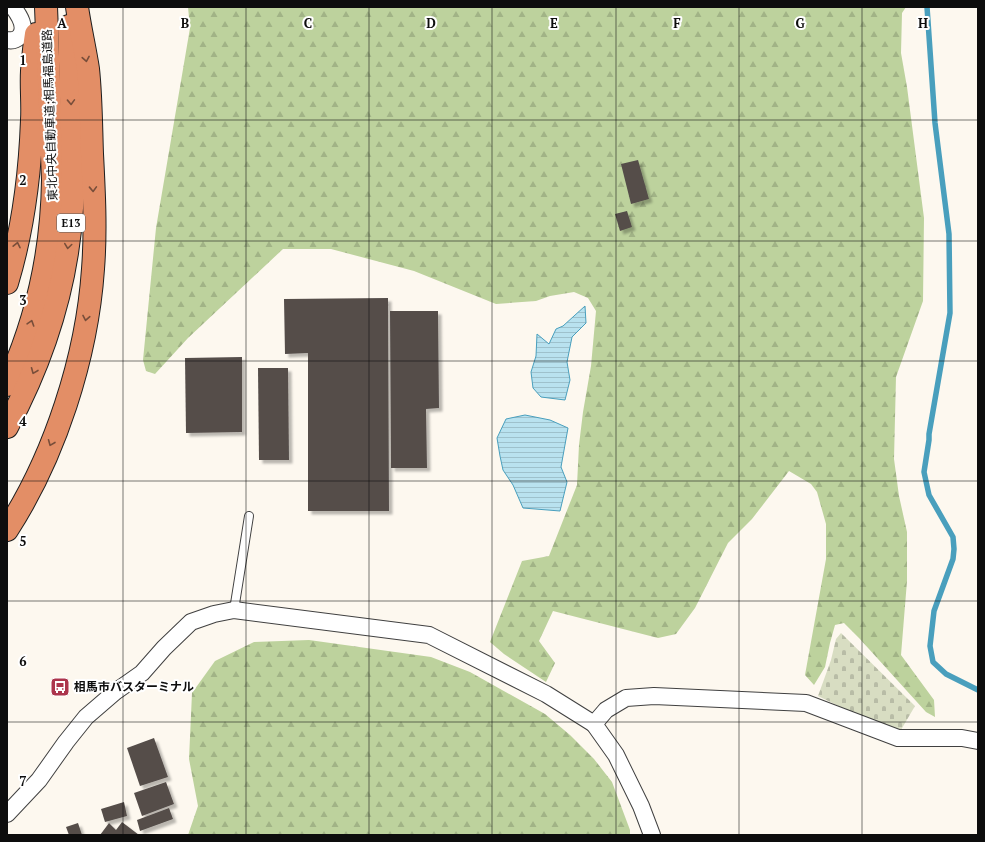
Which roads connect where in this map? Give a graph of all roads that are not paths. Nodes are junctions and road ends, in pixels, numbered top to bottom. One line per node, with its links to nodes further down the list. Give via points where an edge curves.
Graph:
1 (13, 7): 6 (street, via 23,28 21,35 16,39)
2 (38, 7): 7 (highway, one-way to 2, via 23,216 29,168 32,72)
3 (46, 7): 8 (highway, 東北中央自動車道;相馬福島道路 / E13, one-way to 3, via 32,320 42,280 53,208)
4 (68, 7): 9 (highway, 東北中央自動車道;相馬福島道路 / E13, one-way to 9, via 73,179 65,269 51,327 32,376)
5 (77, 7): 11 (highway, one-way to 11, via 88,70 93,269 79,357 66,403 50,447)
6 (7, 40)
7 (7, 283)
8 (7, 385)
9 (7, 427)
10 (249, 516): 12 (lane)
11 (7, 530)
12 (234, 610): 13 (street, via 429,635 546,694); 15 (street, via 191,622 142,673 115,692 86,718 39,780)
13 (594, 724): 14 (street, via 606,710 626,698 654,696 806,703 898,738 962,738); 16 (street, via 616,754 642,806)
14 (978, 741)
15 (7, 814)
16 (652, 835)

